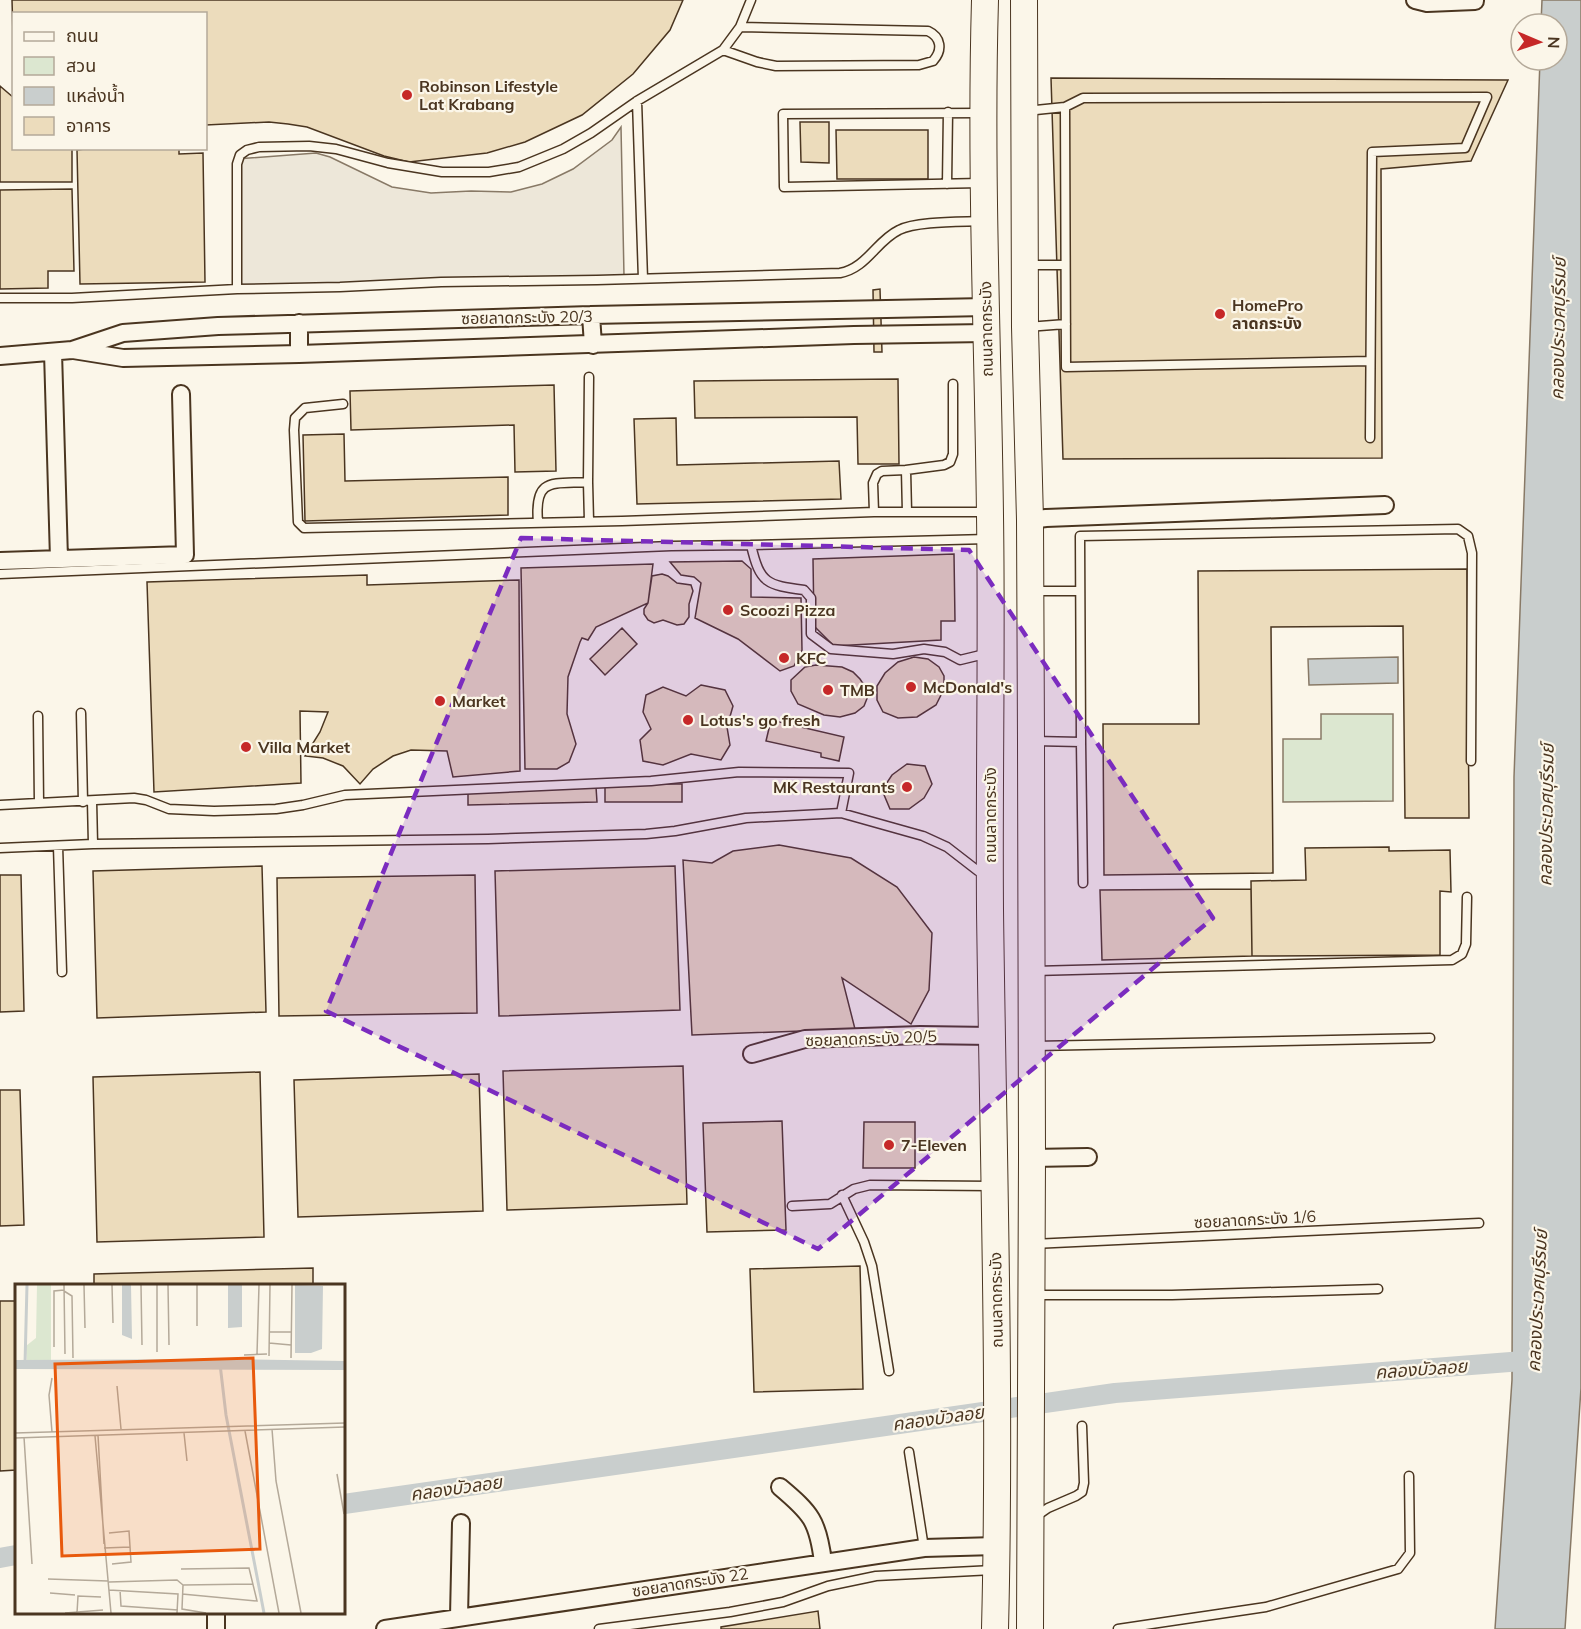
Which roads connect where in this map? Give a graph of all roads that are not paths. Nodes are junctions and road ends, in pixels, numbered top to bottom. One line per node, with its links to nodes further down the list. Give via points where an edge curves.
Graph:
1 (751, 0): 6 (lane)
2 (985, 0): 12 (main road, ถนนลาดกระบัง)
3 (1024, 0): 11 (main road)
4 (1415, 0): 5 (street)
5 (1476, 2)
6 (740, 27): 7 (lane); 7 (lane, via 928,31 939,40 939,52 933,61 919,65 786,66 757,62)
7 (723, 50): 8 (lane)
8 (637, 101): 18 (lane); 19 (lane, via 563,149 519,167 489,172 433,170 309,146 248,150 240,155 237,164)
9 (1065, 107): 11 (lane); 17 (lane); 36 (lane, via 1083,98 1488,97 1465,148 1372,152)
10 (948, 112): 12 (lane); 14 (lane); 14 (lane, via 783,114 784,187)
11 (1023, 112): 16 (main road)
12 (985, 113): 13 (main road, ถนนลาดกระบัง)
13 (985, 183): 14 (lane); 15 (main road, ถนนลาดกระบัง)
14 (947, 184)
15 (985, 221): 18 (lane, via 898,230 859,266 840,273); 21 (main road, ถนนลาดกระบัง)
16 (1024, 265): 17 (lane); 27 (main road)
17 (1065, 266): 25 (lane)
18 (643, 279): 19 (lane)
19 (237, 289): 20 (lane)
20 (0, 298)
21 (986, 307): 22 (street, ซอยลาดกระบัง 20/3); 28 (main road, ถนนลาดกระบัง)
22 (777, 312): 23 (street, ซอยลาดกระบัง 20/3); 29 (street)
23 (591, 315): 24 (street, ซอยลาดกระบัง 20/3); 30 (street)
24 (299, 323): 26 (street, ซอยลาดกระบัง 20/3); 33 (street)
25 (1066, 324): 27 (lane); 36 (lane, via 1066,367)
26 (218, 326): 31 (street, ซอยลาดกระบัง 20/3, via 123,333); 35 (street)
27 (1025, 327): 48 (main road)
28 (986, 333): 29 (street, ซอยลาดกระบัง 20/3); 47 (main road, ถนนลาดกระบัง)
29 (777, 338): 30 (street, ซอยลาดกระบัง 20/3)
30 (593, 345): 33 (street, ซอยลาดกระบัง 20/3)
31 (72, 350): 32 (street, ซอยลาดกระบัง 20/3); 35 (street, ซอยลาดกระบัง 20/3, via 123,358)
32 (53, 352): 34 (street, ซอยลาดกระบัง 20/3); 53 (street)
33 (299, 354): 35 (street, ซอยลาดกระบัง 20/3)
34 (0, 356)
35 (219, 356)
36 (1370, 361): 41 (lane)
37 (589, 377): 43 (lane)
38 (953, 384): 42 (lane, via 950,462)
39 (181, 394): 53 (street, via 185,555)
40 (343, 404): 50 (lane, via 305,408 295,418 298,522 304,528)
41 (1370, 438)
42 (906, 470): 45 (lane, via 877,474 873,483); 46 (lane)
43 (588, 482): 49 (lane); 50 (lane, via 542,489 538,495)
44 (1385, 505): 48 (street)
45 (874, 512): 46 (lane); 49 (lane)
46 (907, 512): 47 (lane)
47 (990, 512): 51 (main road, ถนนลาดกระบัง)
48 (1030, 520): 56 (main road)
49 (589, 521): 50 (lane)
50 (538, 522)
51 (990, 539): 52 (lane); 58 (main road, ถนนลาดกระบัง)
52 (751, 545): 55 (lane); 58 (lane, via 764,579 773,585 804,590 811,598 811,634 831,649 893,654 924,649 945,652 960,660)
53 (59, 559): 54 (street)
54 (0, 561)
55 (0, 574)
56 (1030, 591): 57 (lane); 61 (main road)
57 (1080, 591): 62 (lane); 63 (lane, via 1080,536 1458,529 1468,536 1472,553)
58 (991, 653): 72 (main road, ถนนลาดกระบัง)
59 (81, 713): 64 (lane)
60 (38, 716): 65 (lane)
61 (1031, 741): 62 (lane); 71 (main road)
62 (1081, 742): 73 (lane)
63 (1471, 761)
64 (87, 801): 65 (lane); 67 (lane, via 134,798 186,811 266,809 345,795 651,782 739,772 849,773); 68 (lane)
65 (39, 803): 66 (lane)
66 (0, 805)
67 (841, 813): 68 (lane, via 746,818 646,834); 72 (lane, via 923,836 947,847 978,871)
68 (93, 844): 69 (lane)
69 (58, 846): 70 (lane); 76 (lane)
70 (0, 848)
71 (1030, 867): 72 (main road); 75 (main road)
72 (990, 870): 77 (main road, ถนนลาดกระบัง)
73 (1083, 883)
74 (1467, 897): 75 (lane, via 1466,944 1462,954 1452,960)
75 (1030, 971): 79 (main road)
76 (62, 972)
77 (992, 1036): 80 (street, ซอยลาดกระบัง 20/5, via 805,1039); 83 (main road, ถนนลาดกระบัง)
78 (1430, 1038): 79 (lane)
79 (1031, 1046): 82 (main road)
80 (752, 1054)
81 (1088, 1157): 82 (street)
82 (1032, 1158): 87 (main road)
83 (993, 1186): 84 (lane, via 870,1185); 98 (main road, ถนนลาดกระบัง)
84 (842, 1195): 85 (lane, via 819,1206); 90 (lane, via 872,1266)
85 (792, 1206)
86 (1479, 1223): 87 (lane, ซอยลาดกระบัง 1/6)
87 (1032, 1244): 89 (main road)
88 (1378, 1289): 89 (lane)
89 (1031, 1295): 95 (main road)
90 (889, 1371)
91 (1082, 1426): 95 (lane, via 1082,1492)
92 (909, 1452): 97 (lane)
93 (1409, 1476): 105 (lane, via 1410,1553 1398,1569 1266,1607)
94 (780, 1487): 99 (street, via 803,1506 814,1522)
95 (1030, 1520): 104 (main road)
96 (461, 1523): 100 (street)
97 (924, 1548): 98 (street, ซอยลาดกระบัง 22); 99 (street, ซอยลาดกระบัง 22)
98 (996, 1558): 102 (lane, via 876,1576 741,1610); 103 (main road, ถนนลาดกระบัง)
99 (823, 1562): 100 (street, ซอยลาดกระบัง 22)
100 (454, 1622): 101 (street, ซอยลาดกระบัง 22)
101 (386, 1629)
102 (599, 1629)
103 (994, 1629)
104 (1030, 1629)
105 (1118, 1629)

